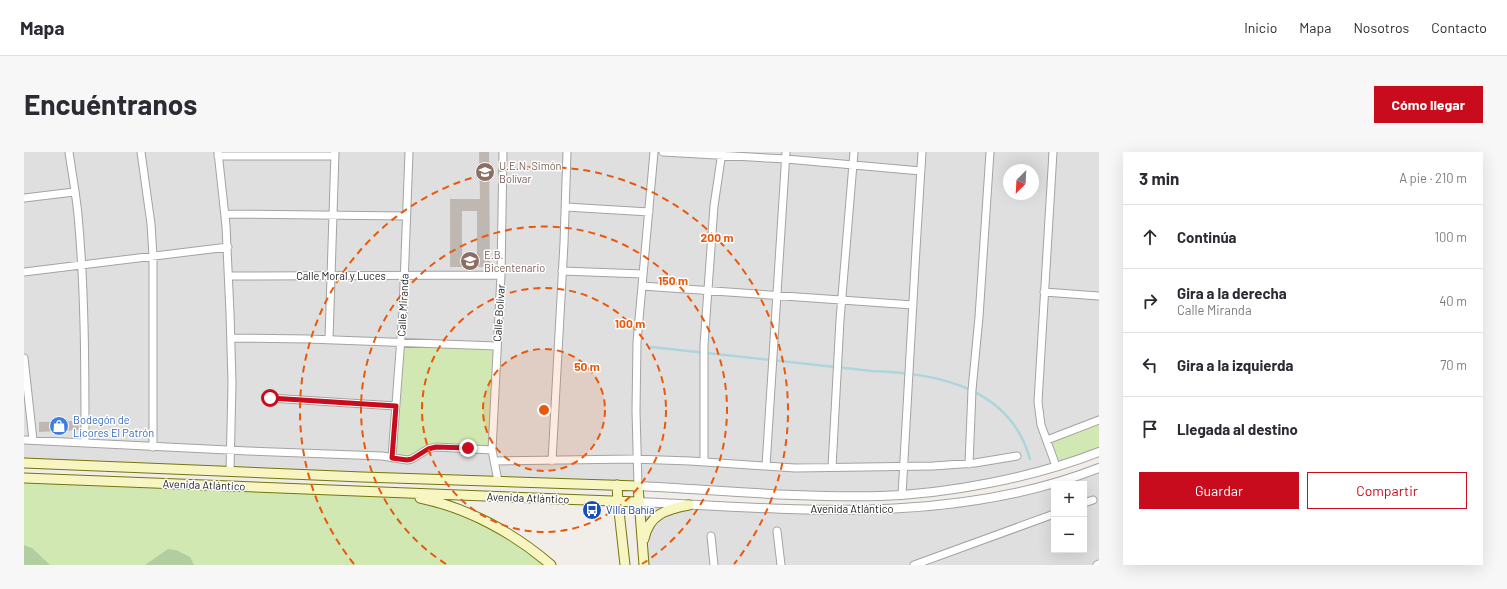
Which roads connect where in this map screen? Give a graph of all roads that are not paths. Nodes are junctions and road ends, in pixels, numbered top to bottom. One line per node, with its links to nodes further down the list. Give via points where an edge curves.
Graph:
1 (69, 152): 18 (street)
2 (141, 152): 26 (street)
3 (409, 152): 24 (street, Calle Miranda)
4 (503, 152): 32 (street, Calle Bolívar)
5 (567, 152): 20 (street)
6 (654, 152): 21 (street)
7 (663, 152): 12 (street)
8 (854, 152): 16 (street)
9 (922, 152): 17 (street)
10 (990, 152): 65 (street)
11 (1053, 152): 37 (street)
12 (722, 153): 15 (street); 36 (street, via 714,206)
13 (218, 154): 14 (street); 22 (street)
14 (334, 154): 23 (street)
15 (786, 156): 16 (street); 38 (street)
16 (853, 164): 17 (street); 40 (street)
17 (921, 171): 41 (street)
18 (74, 192): 19 (street); 27 (street)
19 (24, 198)
20 (566, 207): 21 (street); 28 (street)
21 (649, 212): 30 (street)
22 (225, 214): 23 (street); 25 (street)
23 (332, 214): 24 (street); 31 (street)
24 (406, 216): 34 (street, Calle Miranda)
25 (228, 247): 26 (street); 33 (street)
26 (154, 256): 27 (street); 54 (street)
27 (82, 265): 29 (street); 53 (street)
28 (562, 271): 30 (street); 61 (street)
29 (24, 272)
30 (643, 274): 35 (street)
31 (330, 275): 33 (street, Calle Moral y Luces); 34 (street, Calle Moral y Luces); 43 (street)
32 (501, 275): 34 (street, Calle Moral y Luces); 45 (street, Calle Bolívar)
33 (229, 276): 42 (street)
34 (404, 276): 44 (street, Calle Miranda)
35 (642, 286): 36 (street); 60 (street, via 637,342)
36 (708, 291): 38 (street); 63 (street, via 704,345)
37 (1044, 292): 39 (street); 52 (street, via 1038,402 1041,426)
38 (776, 296): 40 (street); 66 (street)
39 (1099, 296)
40 (842, 299): 41 (street); 68 (street)
41 (913, 305): 69 (street)
42 (231, 338): 43 (street); 55 (street)
43 (329, 339): 44 (street)
44 (401, 341): 45 (street); 48 (street, Calle Miranda)
45 (496, 346): 56 (street, Calle Bolívar)
46 (24, 358): 51 (street)
47 (270, 398): 48 (street)
48 (396, 406): 59 (street, Calle Miranda)
49 (1099, 420): 52 (street)
50 (24, 440): 51 (street)
51 (33, 440): 53 (street)
52 (1047, 440): 67 (street)
53 (85, 443): 54 (street)
54 (153, 447): 55 (street)
55 (230, 450): 59 (street); 71 (street)
56 (492, 450): 59 (street, via 436,447 412,459); 62 (street, Calle Bolívar)
57 (1099, 452): 67 (street, Avenida Atlántico)
58 (1016, 456): 65 (street)
59 (392, 458)
60 (636, 459): 61 (street); 63 (street); 75 (street)
61 (552, 460): 62 (street)
62 (495, 461): 73 (street, Calle Bolívar)
63 (704, 462): 66 (street)
64 (24, 463): 71 (main road, Avenida Atlántico)
65 (969, 464): 69 (street)
66 (766, 466): 68 (street)
67 (1056, 466): 77 (street, Avenida Atlántico, via 1013,478)
68 (832, 467): 69 (street)
69 (903, 467): 77 (street)
70 (1099, 468): 82 (street, Avenida Atlántico, via 1026,490 924,508 841,511)
71 (230, 471): 73 (main road, Avenida Atlántico)
72 (24, 478): 76 (main road, Avenida Atlántico)
73 (498, 481): 74 (main road, Avenida Atlántico)
74 (617, 485): 75 (main road, Avenida Atlántico); 79 (main road)
75 (638, 486): 77 (street, Avenida Atlántico, via 821,496); 80 (main road)
76 (395, 493): 79 (main road, Avenida Atlántico); 87 (main road, via 439,503 479,518 521,542)
77 (902, 495)
78 (1093, 500): 81 (street)
79 (618, 502): 80 (main road, Avenida Atlántico); 88 (main road)
80 (638, 502): 82 (street, Avenida Atlántico); 86 (main road)
81 (1087, 502)
82 (689, 504): 86 (main road, via 659,514 648,526)
83 (1051, 515): 92 (street)
84 (777, 531): 91 (street)
85 (711, 536): 90 (street)
86 (642, 544): 89 (main road)
87 (550, 565)
88 (625, 565)
89 (644, 565)
90 (714, 565)
91 (781, 565)
92 (914, 565)

